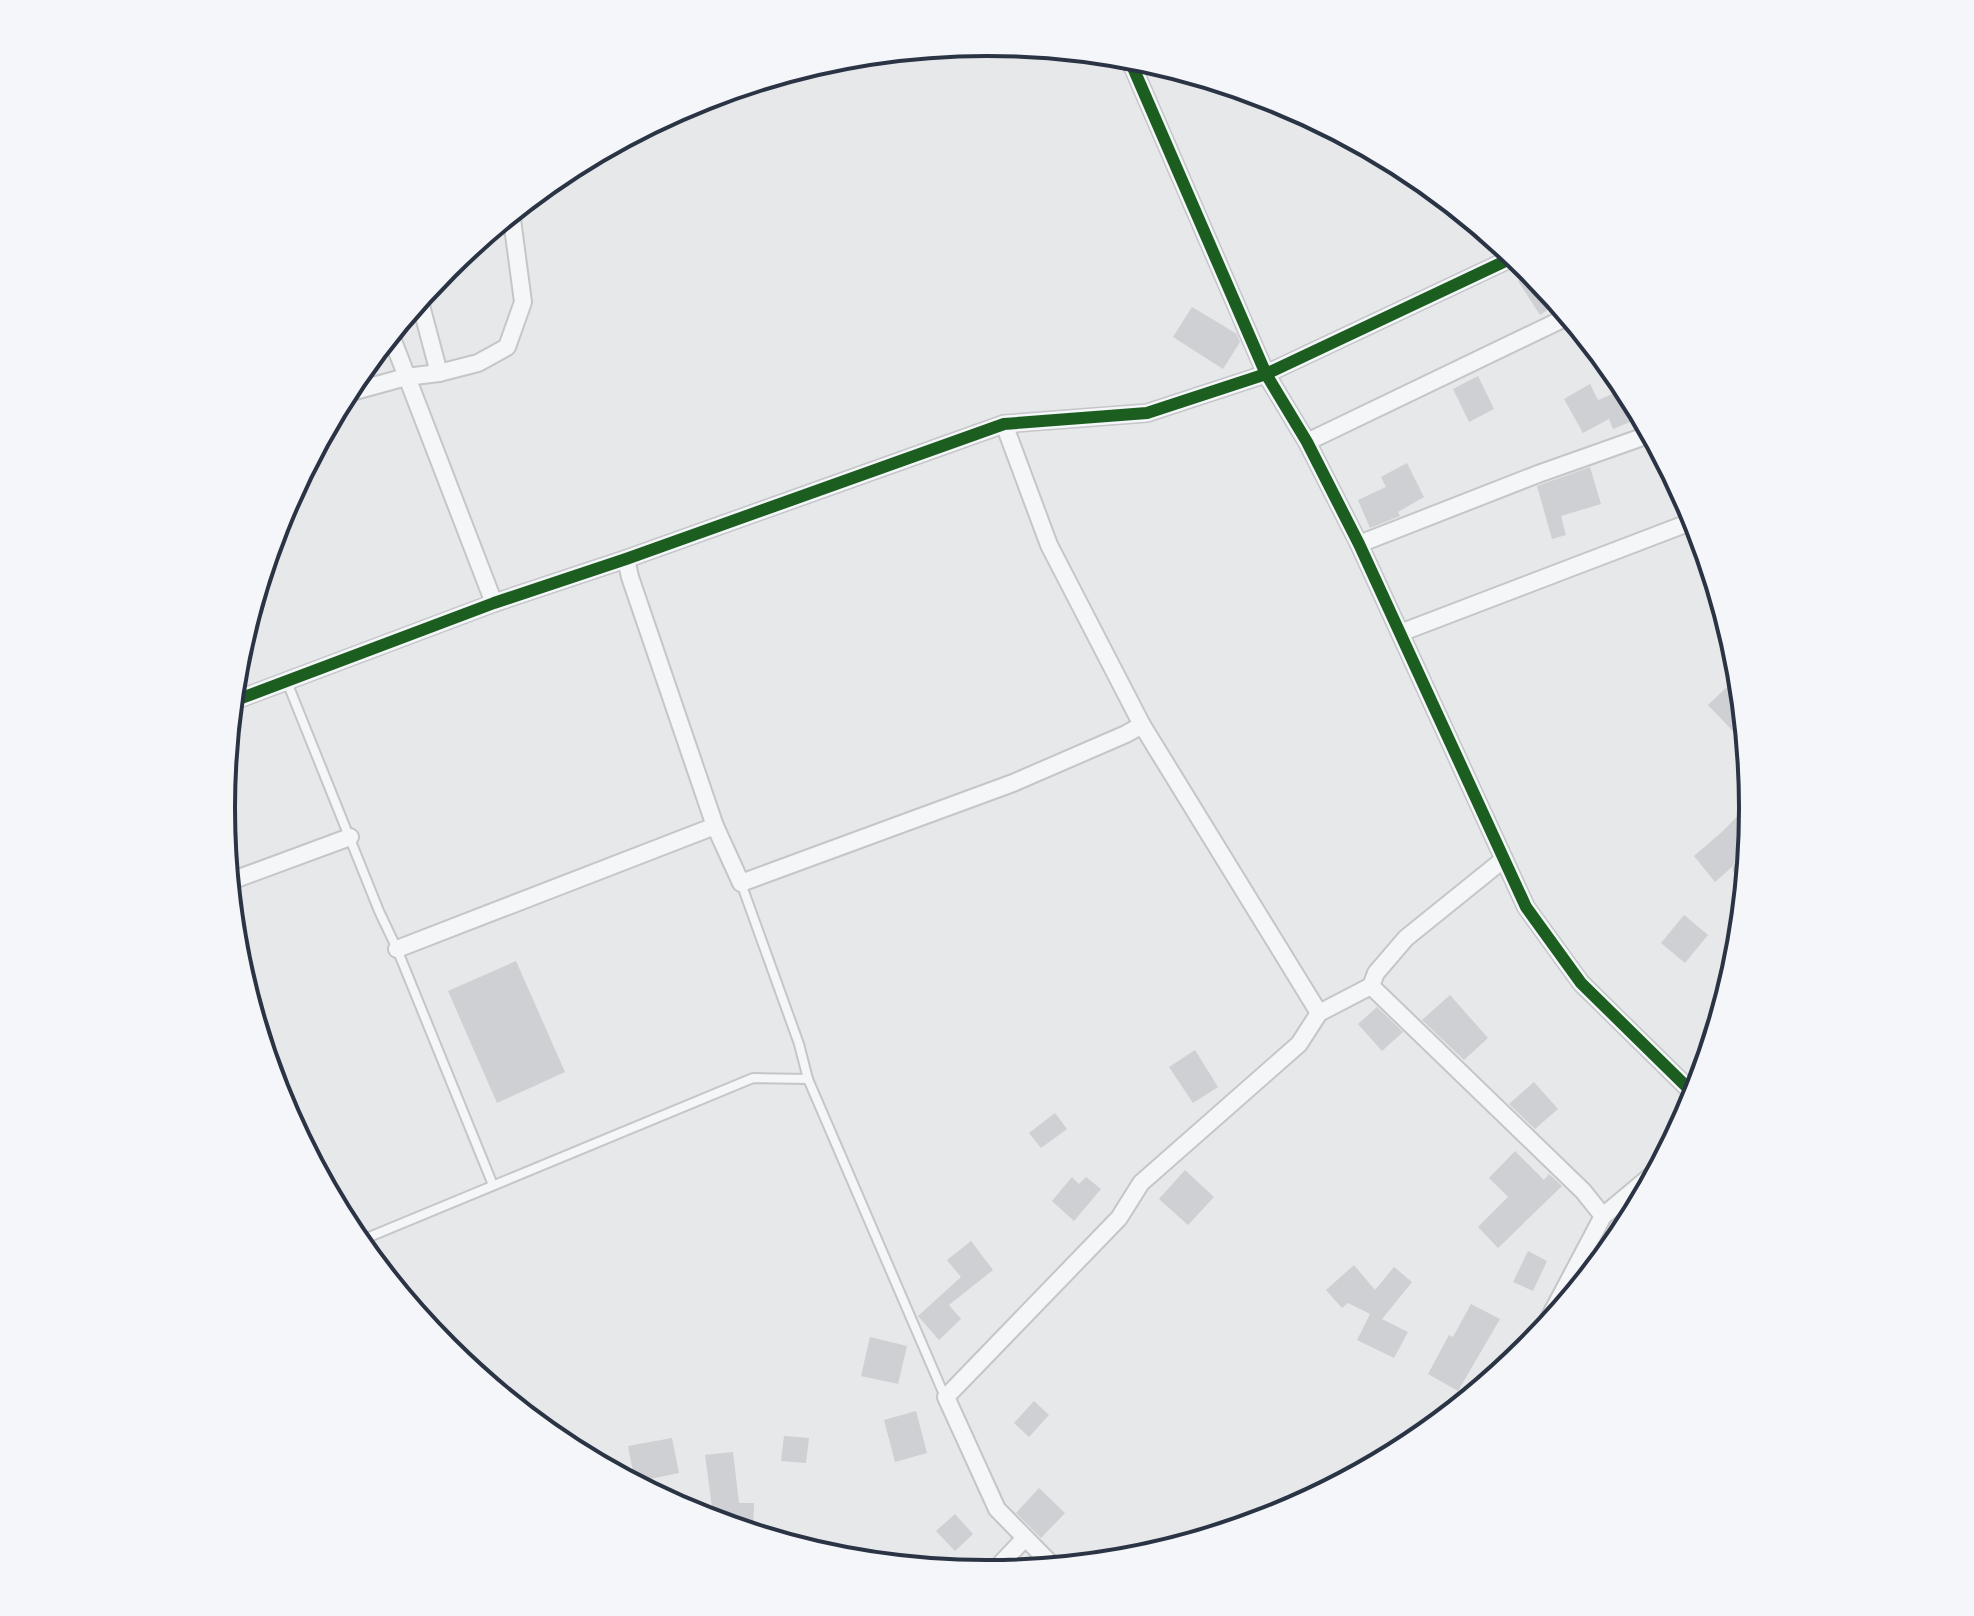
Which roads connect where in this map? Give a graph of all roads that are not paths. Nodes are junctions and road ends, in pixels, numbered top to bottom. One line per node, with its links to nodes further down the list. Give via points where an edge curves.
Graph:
1 (1134, 70): 8 (street)
2 (513, 225): 7 (street, via 523,302 507,347 478,363)
3 (1504, 262): 8 (street)
4 (423, 311): 7 (street)
5 (1559, 321): 13 (street)
6 (394, 345): 9 (street)
7 (439, 373): 9 (street)
8 (1266, 374): 11 (street, via 1147,413); 13 (street)
9 (406, 377): 10 (street); 17 (street)
10 (363, 389)
11 (1004, 424): 16 (street); 21 (street, via 1049,545)
12 (1641, 438): 15 (street)
13 (1307, 442): 15 (street)
14 (1684, 525): 18 (street)
15 (1359, 544): 18 (street)
16 (626, 559): 17 (street); 22 (street)
17 (494, 603): 19 (street)
18 (1400, 633): 24 (street)
19 (287, 682): 20 (street); 23 (lane)
20 (243, 698)
21 (1142, 725): 26 (street, via 1013,783); 29 (street)
22 (715, 826): 26 (street); 27 (street)
23 (350, 837): 25 (street); 27 (lane)
24 (1504, 859): 28 (street, via 1406,938); 31 (street, via 1526,907 1581,983)
25 (239, 878)
26 (741, 883): 30 (lane)
27 (397, 949): 32 (lane)
28 (1371, 986): 29 (street); 34 (street)
29 (1319, 1013): 37 (street, via 1299,1044 1141,1183 1119,1218)
30 (808, 1079): 32 (lane, via 753,1078); 37 (lane)
31 (1686, 1086)
32 (493, 1185): 35 (lane)
33 (1634, 1190): 34 (street)
34 (1603, 1216): 36 (street)
35 (370, 1237)
36 (1564, 1290)
37 (946, 1397): 38 (street, via 997,1509)
38 (1025, 1538): 39 (street); 40 (street)
39 (1044, 1557)
40 (1005, 1559)

